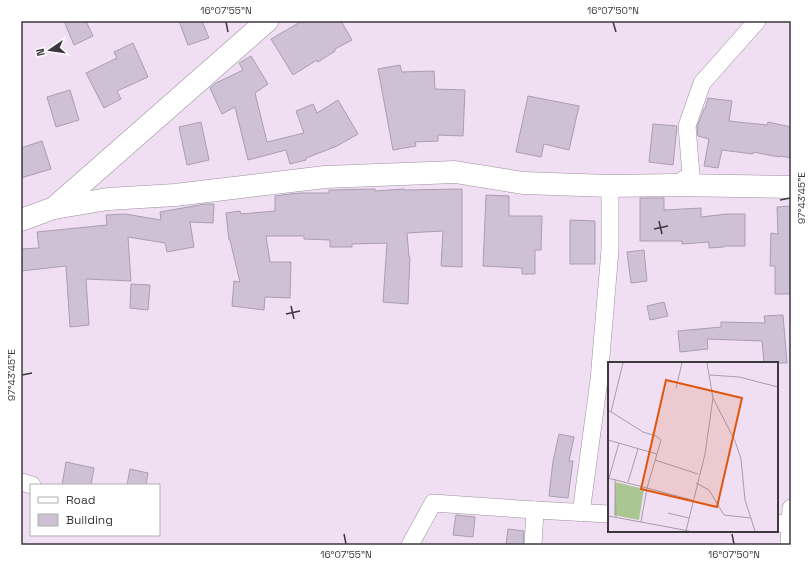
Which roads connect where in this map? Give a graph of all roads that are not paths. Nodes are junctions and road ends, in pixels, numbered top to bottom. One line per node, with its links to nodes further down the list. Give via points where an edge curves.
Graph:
1 (267, 21): 6 (street)
2 (757, 21): 3 (street, via 702,83 687,126 691,174)
3 (675, 185): 4 (street); 5 (street)
4 (610, 186): 6 (street, via 523,183 455,172 324,176 175,195 108,199); 9 (street, via 610,250 599,380)
5 (791, 187)
6 (54, 208): 7 (street)
7 (21, 220)
8 (534, 510): 9 (street); 12 (street, via 433,503); 13 (street)
9 (581, 513): 10 (street)
10 (608, 514)
11 (787, 520): 14 (street)
12 (410, 545)
13 (533, 545)
14 (789, 545)

